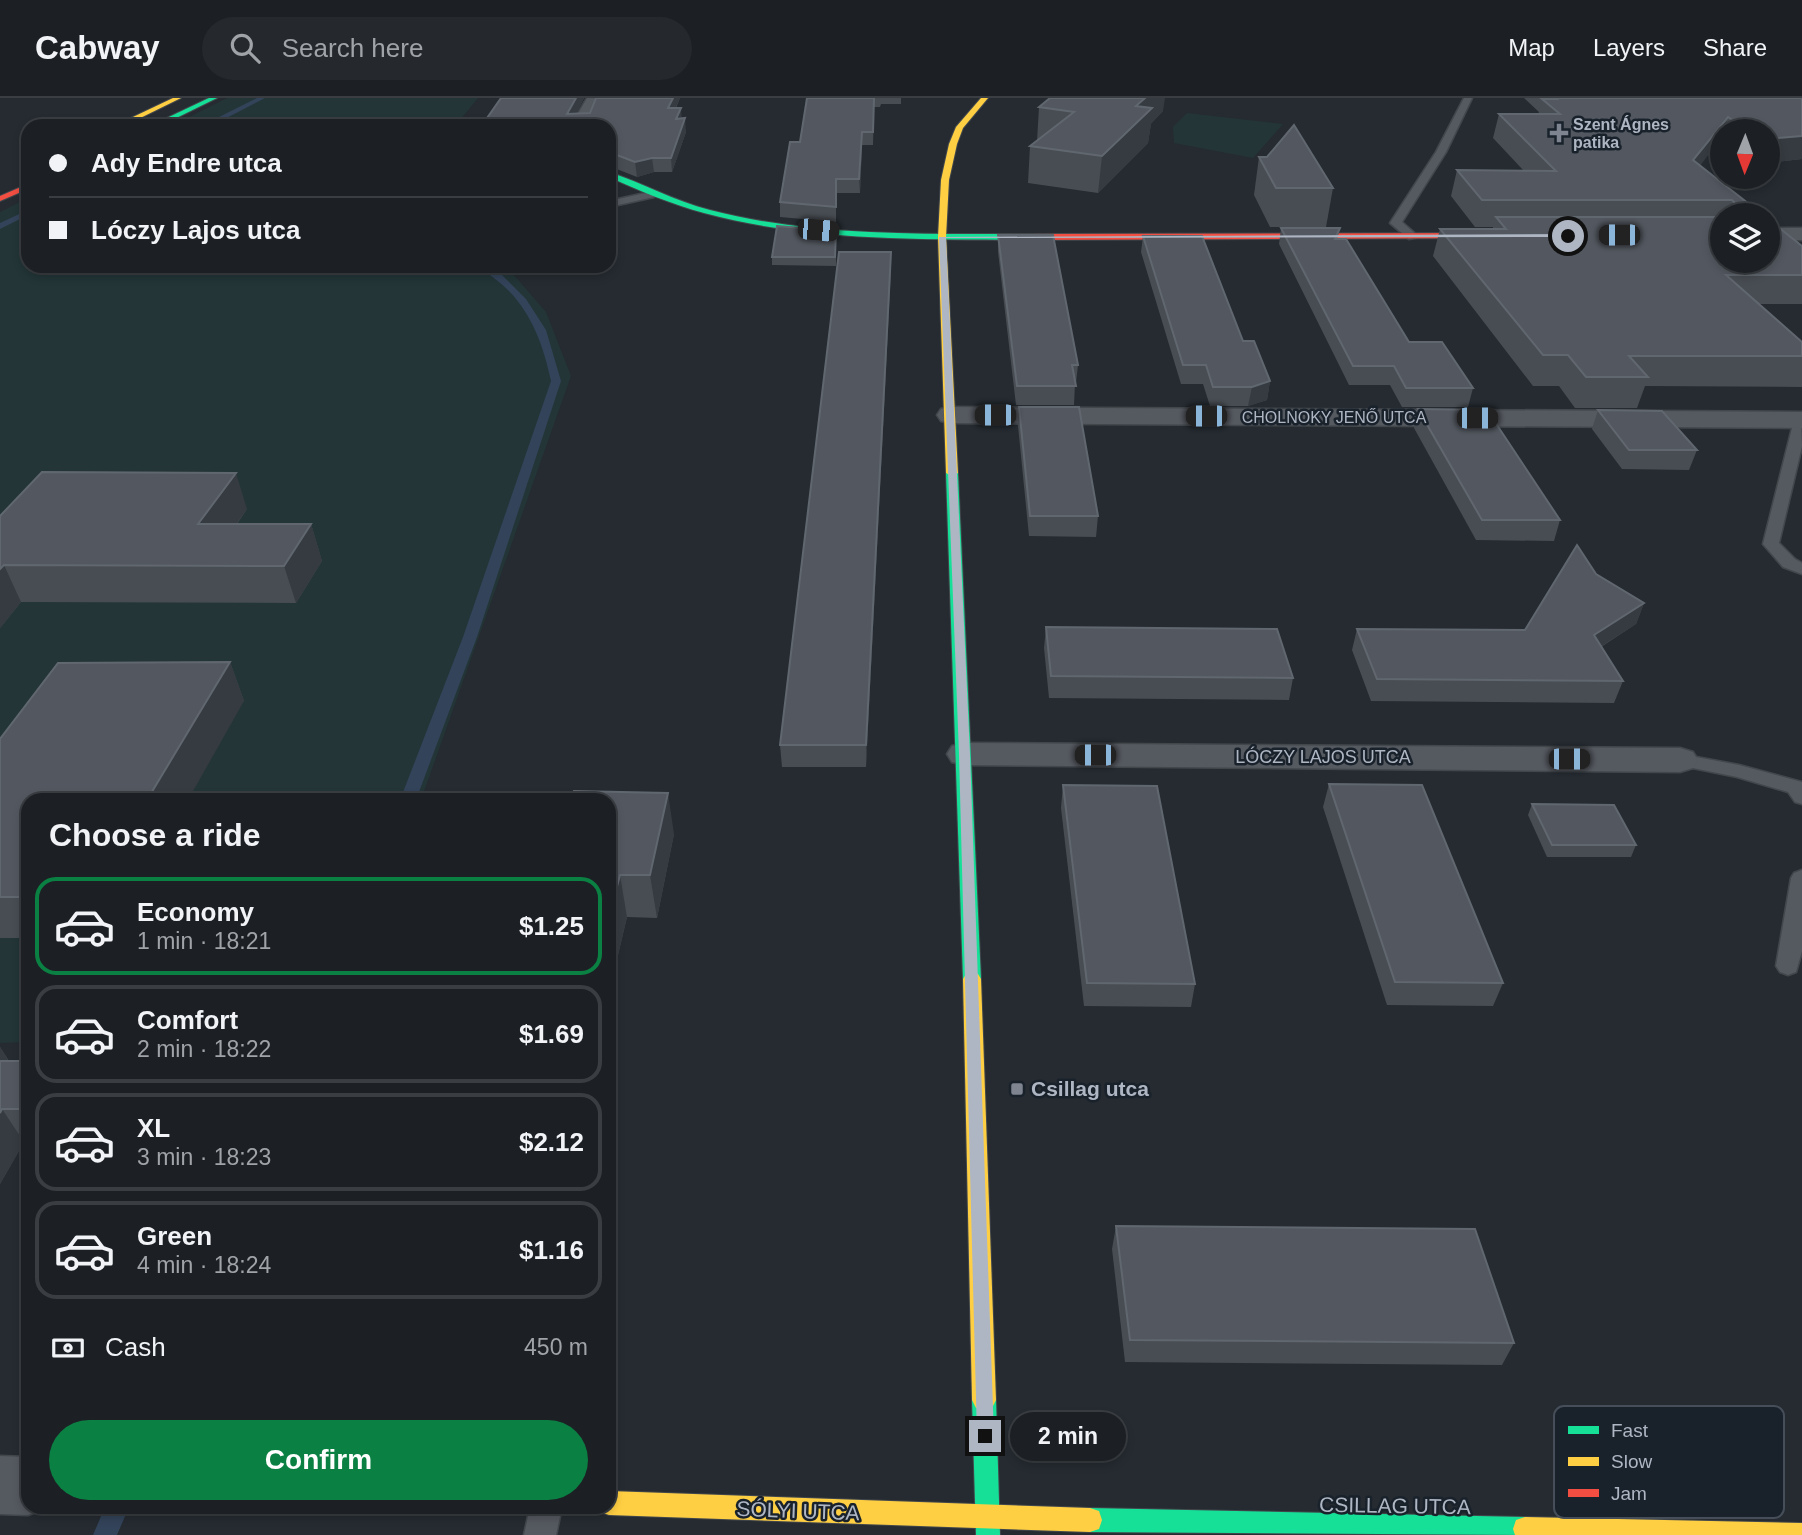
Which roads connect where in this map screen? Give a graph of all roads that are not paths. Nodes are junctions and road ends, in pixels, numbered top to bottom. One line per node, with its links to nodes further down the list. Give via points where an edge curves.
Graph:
1 (178, 98): 6 (street)
2 (214, 98): 7 (street)
3 (595, 98): 8 (street)
4 (985, 98): 17 (street, via 972,108 950,145 943,180)
5 (1468, 98): 18 (lane, via 1441,152 1396,223)
6 (133, 119)
7 (169, 119)
8 (584, 119)
9 (616, 178): 11 (street)
10 (21, 189): 12 (street)
11 (650, 195): 13 (lane); 17 (street, via 709,214 781,227)
12 (0, 199)
13 (616, 202)
14 (1780, 234): 15 (street)
15 (1802, 234)
16 (1507, 236): 18 (street)
17 (942, 237): 18 (street); 19 (street)
18 (1413, 237)
19 (950, 415): 20 (street, CHOLNOKY JENŐ UTCA); 22 (street)
20 (1802, 420): 21 (lane, via 1771,544)
21 (1802, 569)
22 (965, 754): 23 (street, LÓCZY LAJOS UTCA); 31 (street)
23 (1680, 760): 24 (lane, via 1740,771 1796,788)
24 (1802, 797)
25 (1802, 878): 26 (lane)
26 (1788, 966)
27 (0, 1485): 28 (street)
28 (21, 1486)
29 (616, 1503): 31 (street, SÓLYI UTCA)
30 (544, 1514): 32 (lane)
31 (988, 1518): 33 (street); 34 (street, CSILLAG UTCA)
32 (540, 1535)
33 (988, 1535)
34 (1802, 1535)

